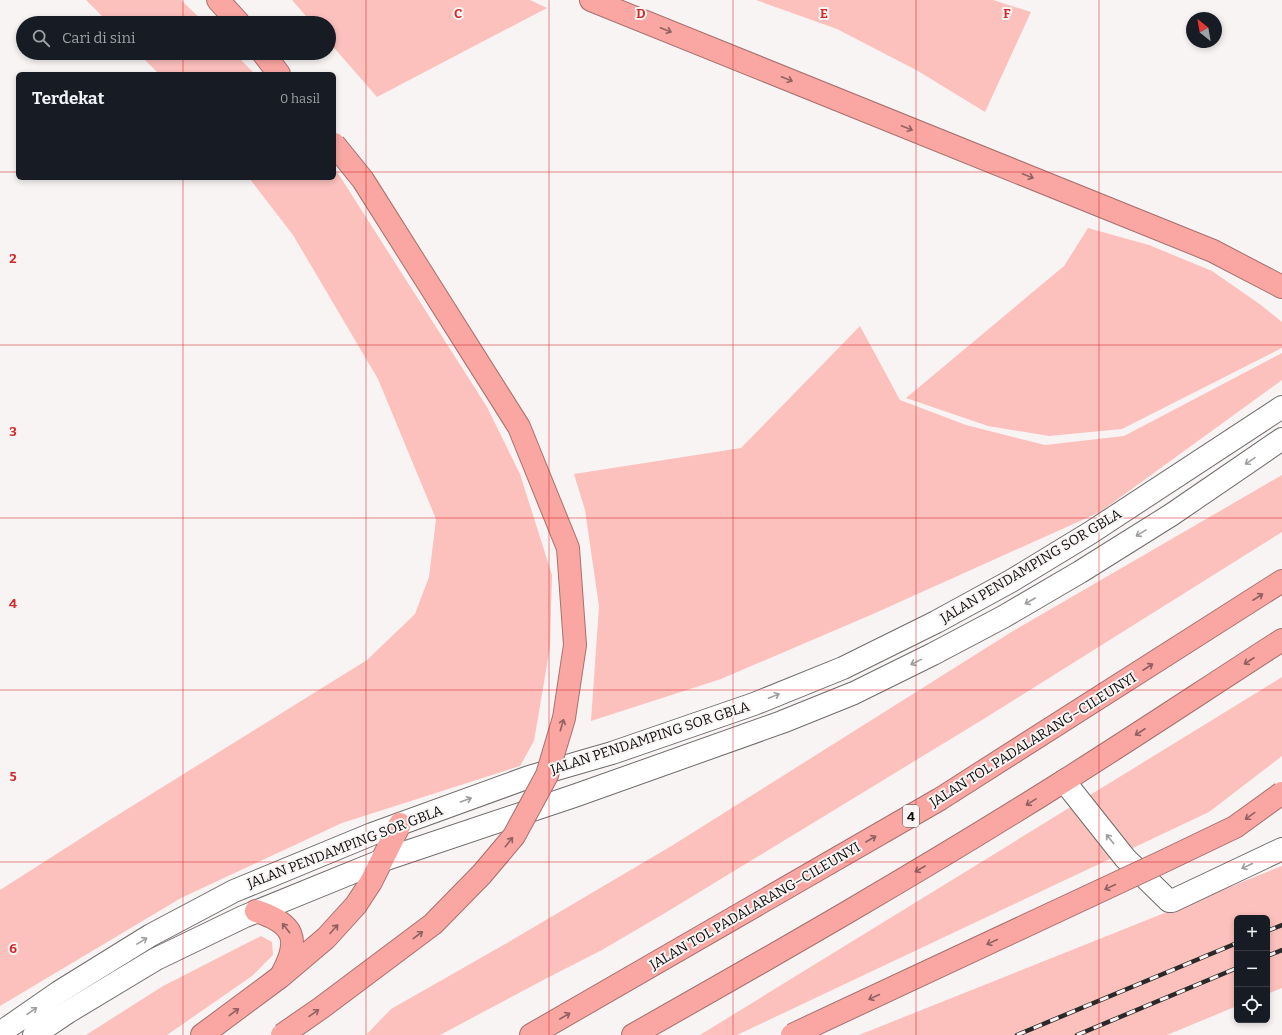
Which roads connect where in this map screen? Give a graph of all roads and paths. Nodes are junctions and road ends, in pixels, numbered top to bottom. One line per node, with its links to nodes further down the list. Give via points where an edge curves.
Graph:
1 (218, 0): 3 (highway)
2 (591, 0): 7 (highway, one-way to 7, via 1213,250)
3 (233, 16)
4 (268, 60): 5 (highway)
5 (277, 72)
6 (336, 146): 22 (highway, one-way to 6, bridge, via 433,924 482,874 514,836 547,774 564,718 575,646 568,548 519,427 363,180)
7 (1282, 287)
8 (1282, 407): 14 (street, JALAN PENDAMPING SOR GBLA, one-way to 8, via 529,777 612,753 754,704 843,668 1011,581 1090,533)
9 (1282, 439): 16 (street, JALAN PENDAMPING SOR GBLA, one-way to 16, via 1171,515 1080,572 1003,617 854,693 782,722 574,796)
10 (1282, 582): 23 (highway, JALAN TOL PADALARANG–CILEUNYI / 4, one-way to 10, via 940,799)
11 (1282, 640): 12 (highway, one-way to 12)
12 (1064, 781): 15 (street, one-way to 12, via 1169,901 1125,858); 24 (highway, one-way to 24, via 943,856)
13 (1282, 793): 25 (highway, one-way to 25, bridge, via 1235,827)
14 (400, 824): 16 (highway); 19 (street, JALAN PENDAMPING SOR GBLA, one-way to 14, via 59,992 144,939 234,891)
15 (1282, 849)
16 (383, 860): 17 (street, JALAN PENDAMPING SOR GBLA); 18 (highway, one-way to 16, via 326,938 356,905)
17 (256, 911): 18 (highway, one-way to 17, via 289,962 293,943 289,930 279,920); 20 (street, JALAN PENDAMPING SOR GBLA, via 156,959)
18 (280, 977): 21 (highway, one-way to 18)
19 (0, 1033)
20 (34, 1035)
21 (202, 1035)
22 (282, 1035)
23 (531, 1035)
24 (633, 1035)
25 (792, 1035)

